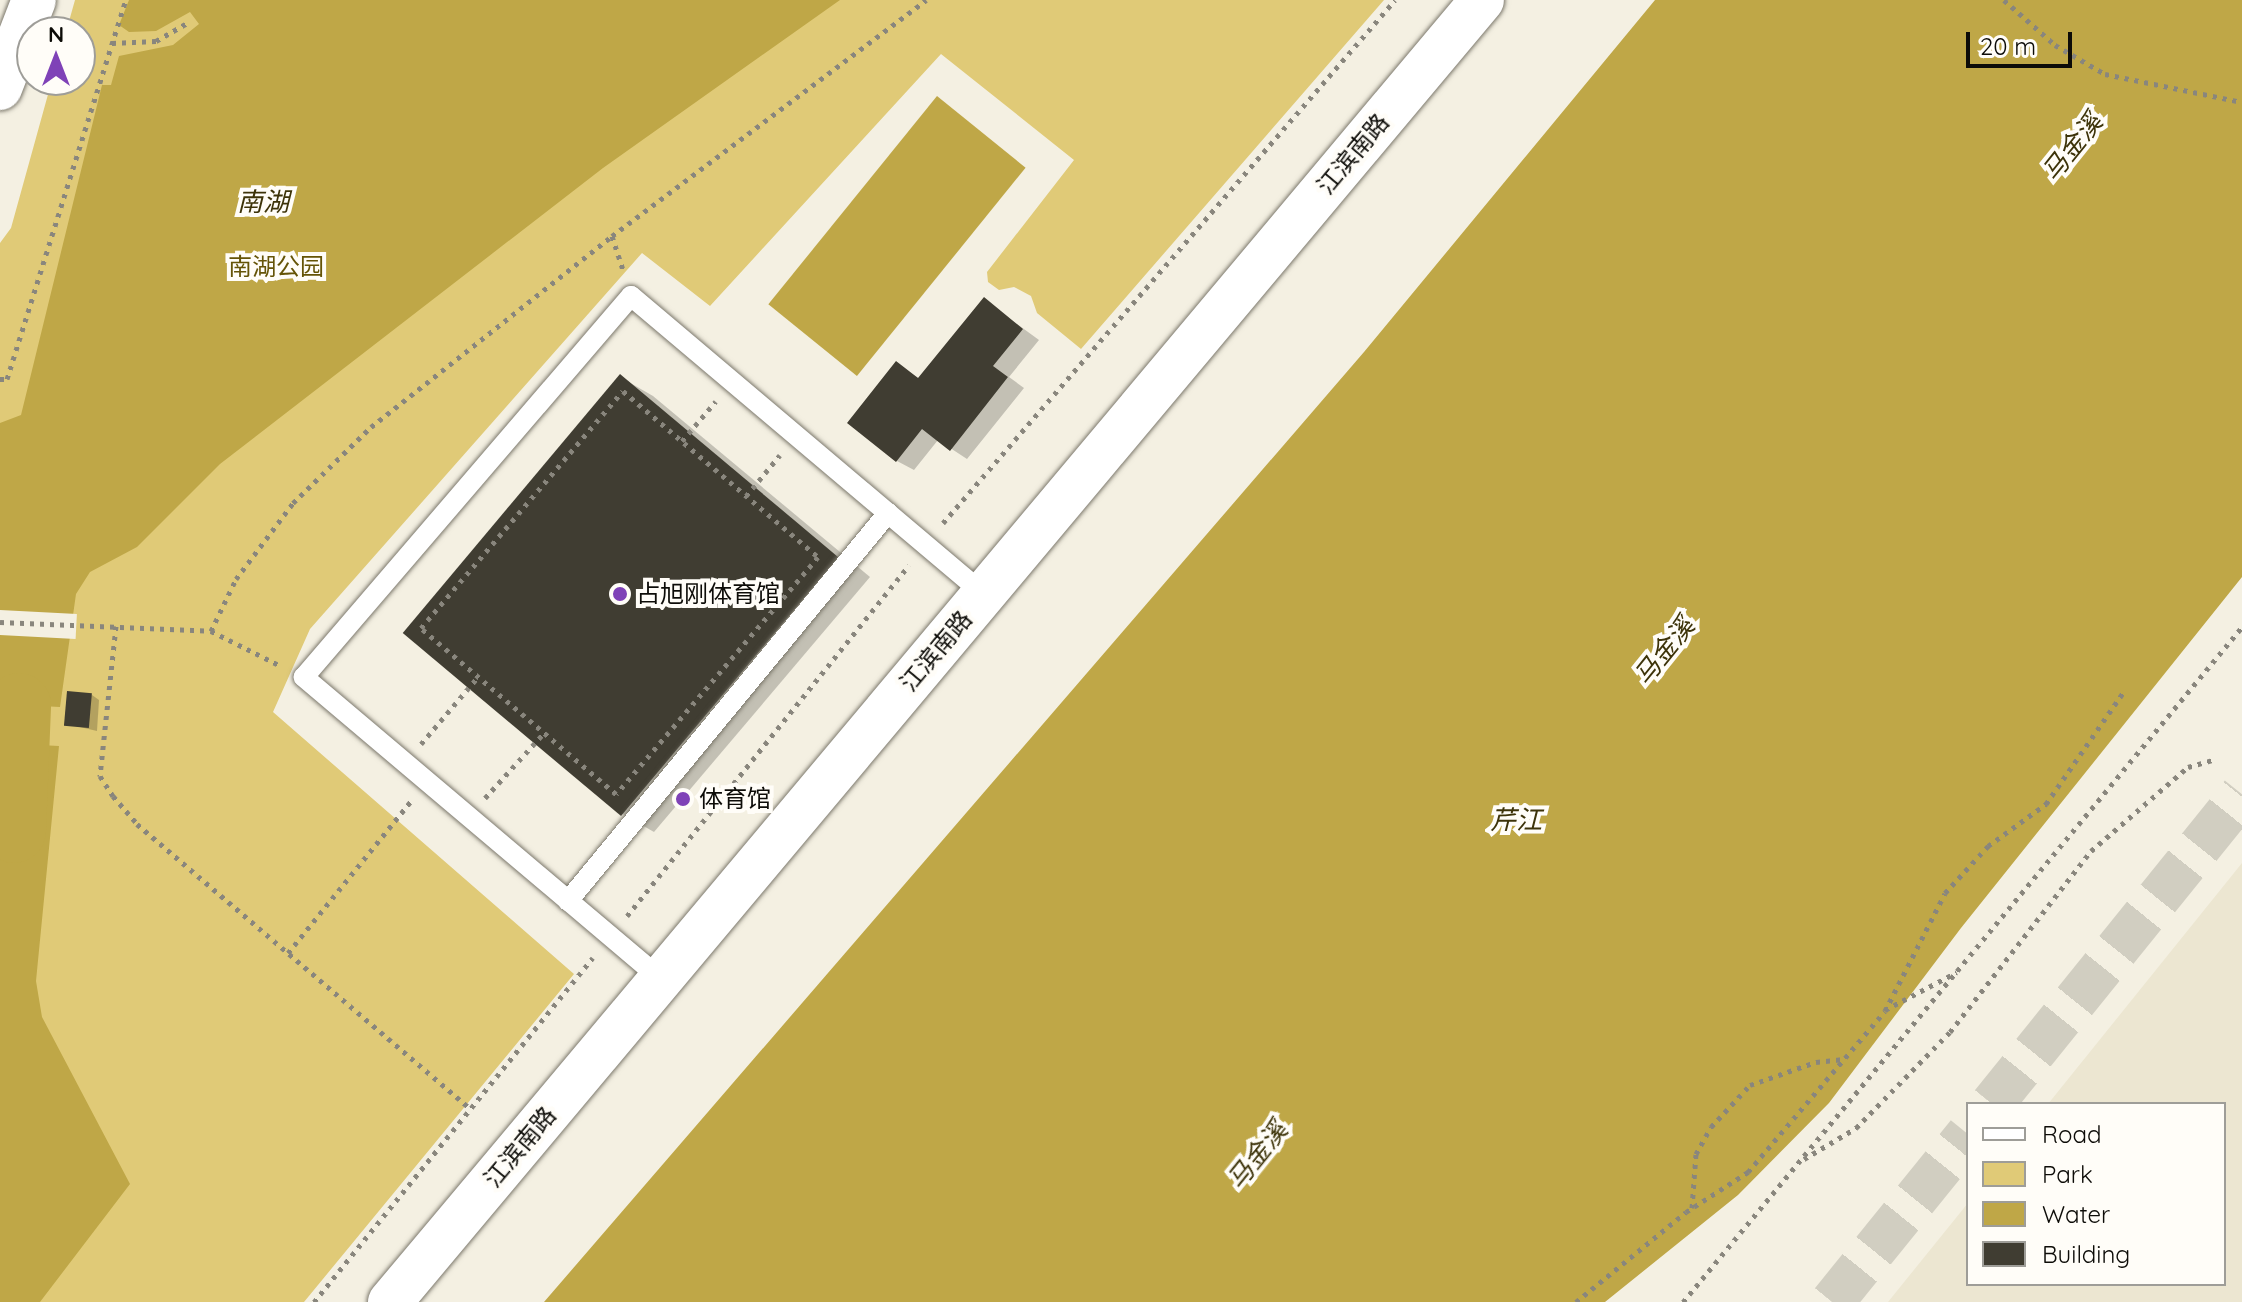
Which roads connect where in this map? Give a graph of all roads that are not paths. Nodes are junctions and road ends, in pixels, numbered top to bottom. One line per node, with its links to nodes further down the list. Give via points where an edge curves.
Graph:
1 (34, 0): 3 (main road)
2 (1482, 0): 5 (main road, 江滨南路)
3 (0, 88)
4 (888, 513): 5 (lane); 6 (lane); 6 (lane, via 631,296 304,677)
5 (984, 594): 7 (main road, 江滨南路)
6 (568, 901): 7 (lane)
7 (661, 979): 8 (main road, 江滨南路)
8 (390, 1302)

